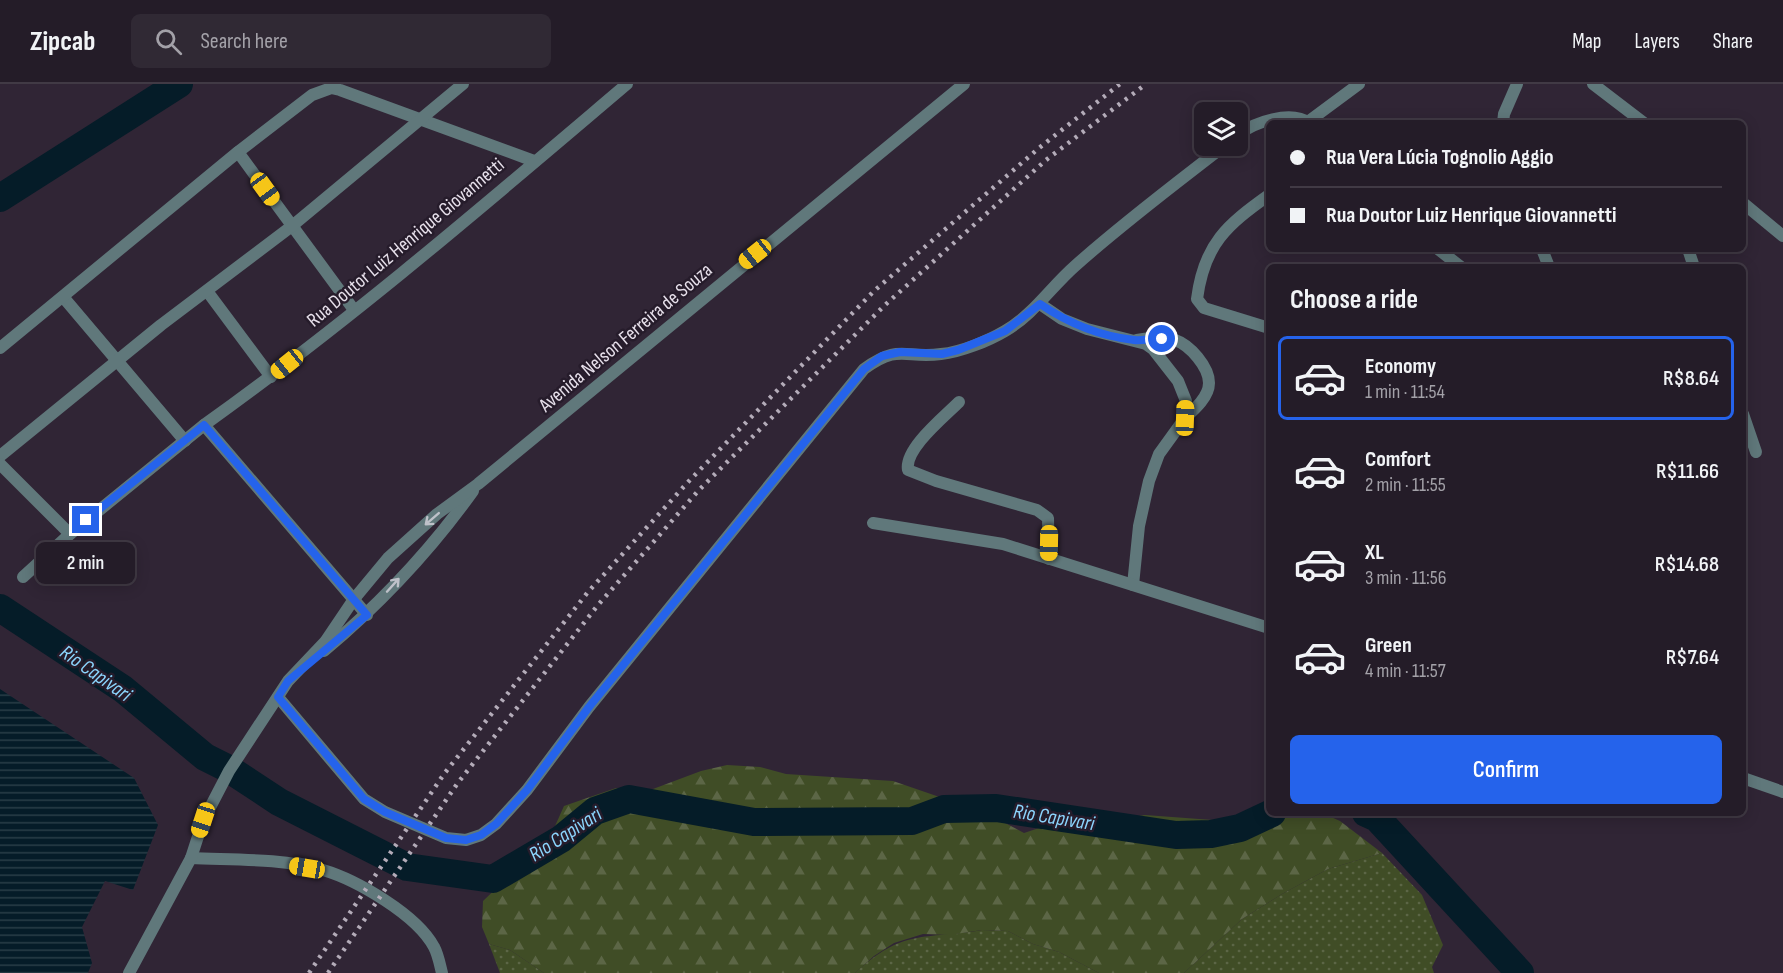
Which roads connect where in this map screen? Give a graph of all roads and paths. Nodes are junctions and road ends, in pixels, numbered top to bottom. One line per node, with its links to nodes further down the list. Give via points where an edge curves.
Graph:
1 (463, 84): 8 (street)
2 (627, 84): 7 (street, Rua Doutor Luiz Henrique Giovannetti)
3 (964, 84): 42 (street, Avenida Nelson Ferreira de Souza)
4 (1359, 84): 11 (street)
5 (1517, 84): 12 (street)
6 (1593, 84): 13 (street)
7 (613, 88): 18 (street, Rua Doutor Luiz Henrique Giovannetti)
8 (421, 119): 16 (street, via 331,88 312,95); 18 (street); 21 (street)
9 (1273, 120): 10 (street)
10 (1296, 120)
11 (1312, 120)
12 (1503, 120)
13 (1640, 120)
14 (1266, 123): 15 (street)
15 (1248, 131)
16 (238, 152): 21 (street); 26 (street)
17 (1211, 156): 27 (street, via 1072,268)
18 (534, 161): 28 (street, Rua Doutor Luiz Henrique Giovannetti)
19 (1266, 197): 29 (street, via 1236,219 1215,242 1197,299 1204,308)
20 (1746, 205): 22 (street)
21 (291, 226): 25 (street); 28 (street)
22 (1783, 236)
23 (1442, 252): 24 (street)
24 (1457, 264)
25 (207, 291): 32 (street); 33 (street)
26 (64, 298): 31 (street); 32 (street)
27 (1040, 304): 30 (street, via 1087,329); 52 (street, via 1005,331 958,350 942,354 900,352 882,356 864,369 589,707 527,790 481,835 466,840 446,838 364,799)
28 (354, 310): 33 (street, Rua Doutor Luiz Henrique Giovannetti)
29 (1266, 327)
30 (1136, 340): 35 (street, via 1153,349 1178,381 1186,401); 35 (street, via 1174,339 1202,364 1209,383)
31 (0, 348)
32 (117, 361): 38 (street); 40 (street)
33 (270, 377): 37 (street, Rua Doutor Luiz Henrique Giovannetti)
34 (959, 402): 45 (street, via 911,452 906,463 908,470 1037,510 1048,518)
35 (1185, 418): 47 (street, via 1160,454 1149,481 1139,526)
36 (1746, 423): 39 (street)
37 (204, 425): 38 (street, Rua Doutor Luiz Henrique Giovannetti); 48 (street)
38 (185, 441): 44 (street, Rua Doutor Luiz Henrique Giovannetti)
39 (1756, 452)
40 (0, 456)
41 (0, 464): 44 (street)
42 (478, 484): 48 (street, Avenida Nelson Ferreira de Souza, one-way to 48, via 388,558); 49 (street, Avenida Nelson Ferreira de Souza, one-way to 42, via 439,536)
43 (873, 523): 45 (street, via 1003,544)
44 (70, 534): 46 (street, Rua Doutor Luiz Henrique Giovannetti)
45 (1049, 559): 47 (street)
46 (23, 577)
47 (1133, 585): 50 (street)
48 (354, 599): 49 (street); 51 (street, Avenida Nelson Ferreira de Souza, via 325,642)
49 (367, 615): 51 (street, Avenida Nelson Ferreira de Souza)
50 (1266, 627)
51 (288, 681): 52 (street, Avenida Nelson Ferreira de Souza)
52 (278, 697): 55 (street, Avenida Nelson Ferreira de Souza, via 229,771 203,820)
53 (1746, 779): 54 (street)
54 (1783, 792)
55 (191, 858): 56 (street, Avenida Nelson Ferreira de Souza); 57 (street, via 292,865 346,879 396,908 416,926 434,946)
56 (129, 973)
57 (442, 973)

